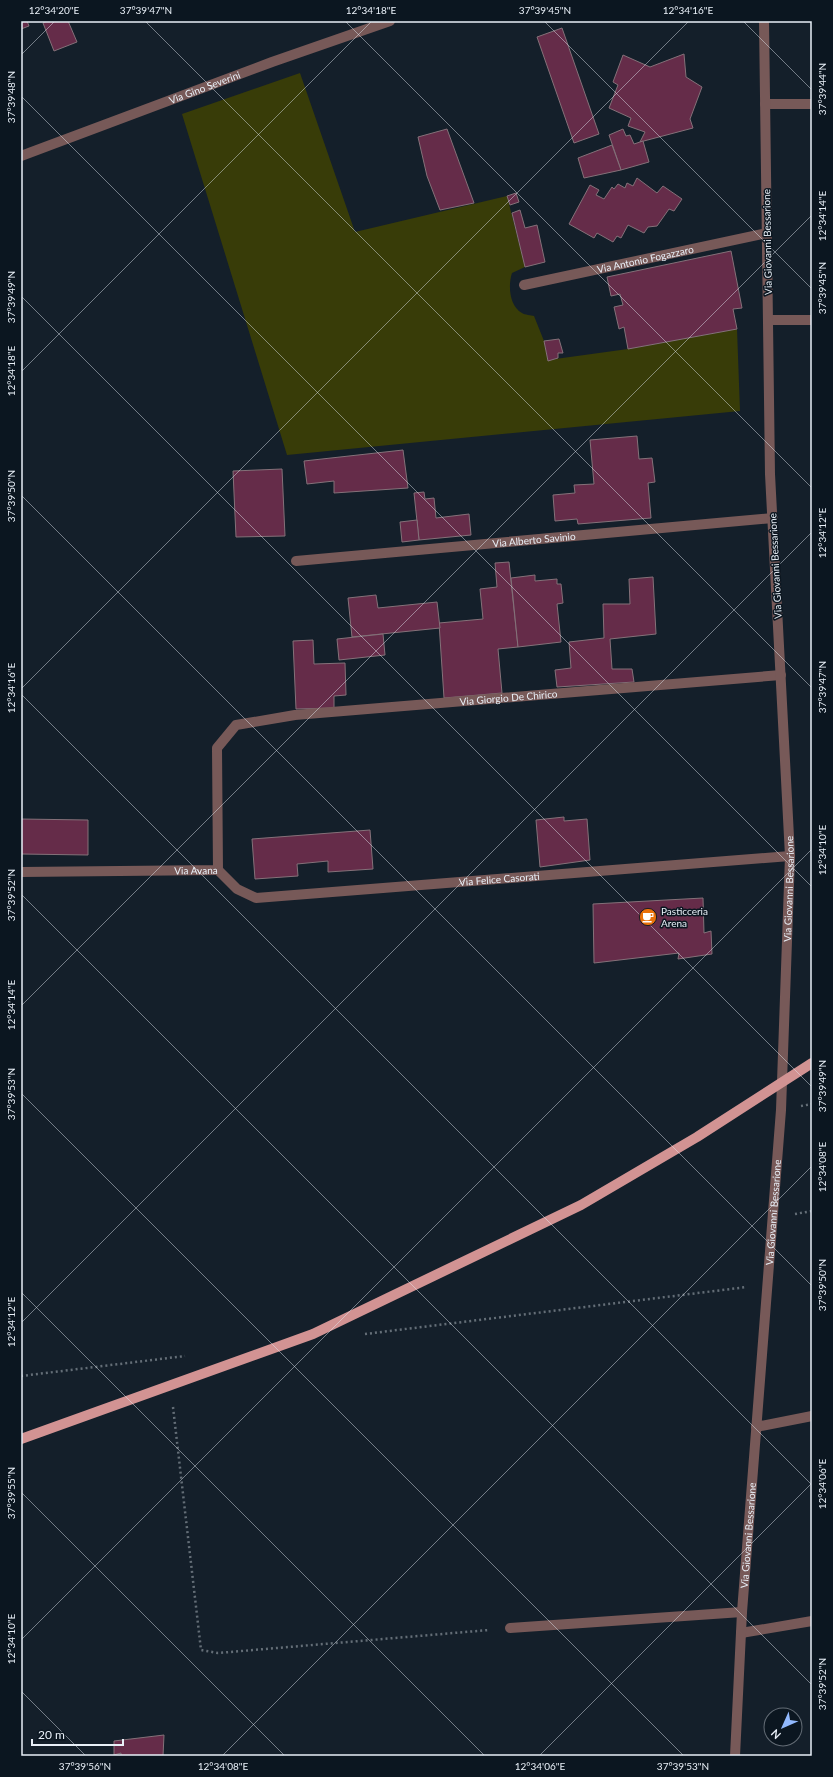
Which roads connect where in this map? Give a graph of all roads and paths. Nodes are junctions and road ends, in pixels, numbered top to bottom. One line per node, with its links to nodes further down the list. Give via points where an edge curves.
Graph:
1 (390, 21): 5 (street, Via Gino Severini, via 272,62)
2 (764, 21): 3 (street, Via Giovanni Bessarione)
3 (765, 104): 4 (street); 6 (street, Via Giovanni Bessarione)
4 (812, 104)
5 (21, 156)
6 (767, 232): 7 (street, Via Antonio Fogazzaro); 8 (street, Via Giovanni Bessarione)
7 (524, 285)
8 (768, 320): 9 (street); 10 (street, Via Giovanni Bessarione)
9 (812, 320)
10 (772, 518): 11 (street, Via Alberto Savinio); 12 (street, Via Giovanni Bessarione)
11 (296, 561)
12 (781, 675): 13 (street, Via Giorgio De Chirico, via 295,715); 14 (street, Via Giovanni Bessarione)
13 (236, 725): 15 (street, Via Avana, via 217,748)
14 (790, 856): 15 (street, Via Felice Casorati, via 256,898 237,889); 18 (street, Via Giovanni Bessarione, via 781,1110)
15 (218, 870): 16 (street, Via Avana)
16 (21, 872)
17 (812, 1063): 27 (main road, via 697,1137 581,1205 313,1334)
18 (768, 1285): 19 (path); 26 (street, Via Giovanni Bessarione)
19 (357, 1335)
20 (192, 1355): 21 (path)
21 (168, 1358): 22 (path); 23 (path)
22 (169, 1365)
23 (21, 1376)
24 (173, 1401): 30 (path, via 201,1650 218,1653)
25 (812, 1416): 26 (street)
26 (756, 1427): 28 (street, Via Giovanni Bessarione)
27 (21, 1439)
28 (742, 1612): 30 (street); 31 (street, Via Giovanni Bessarione)
29 (812, 1621): 31 (street)
30 (510, 1628)
31 (742, 1633): 32 (street, Via Giovanni Bessarione)
32 (735, 1756)

